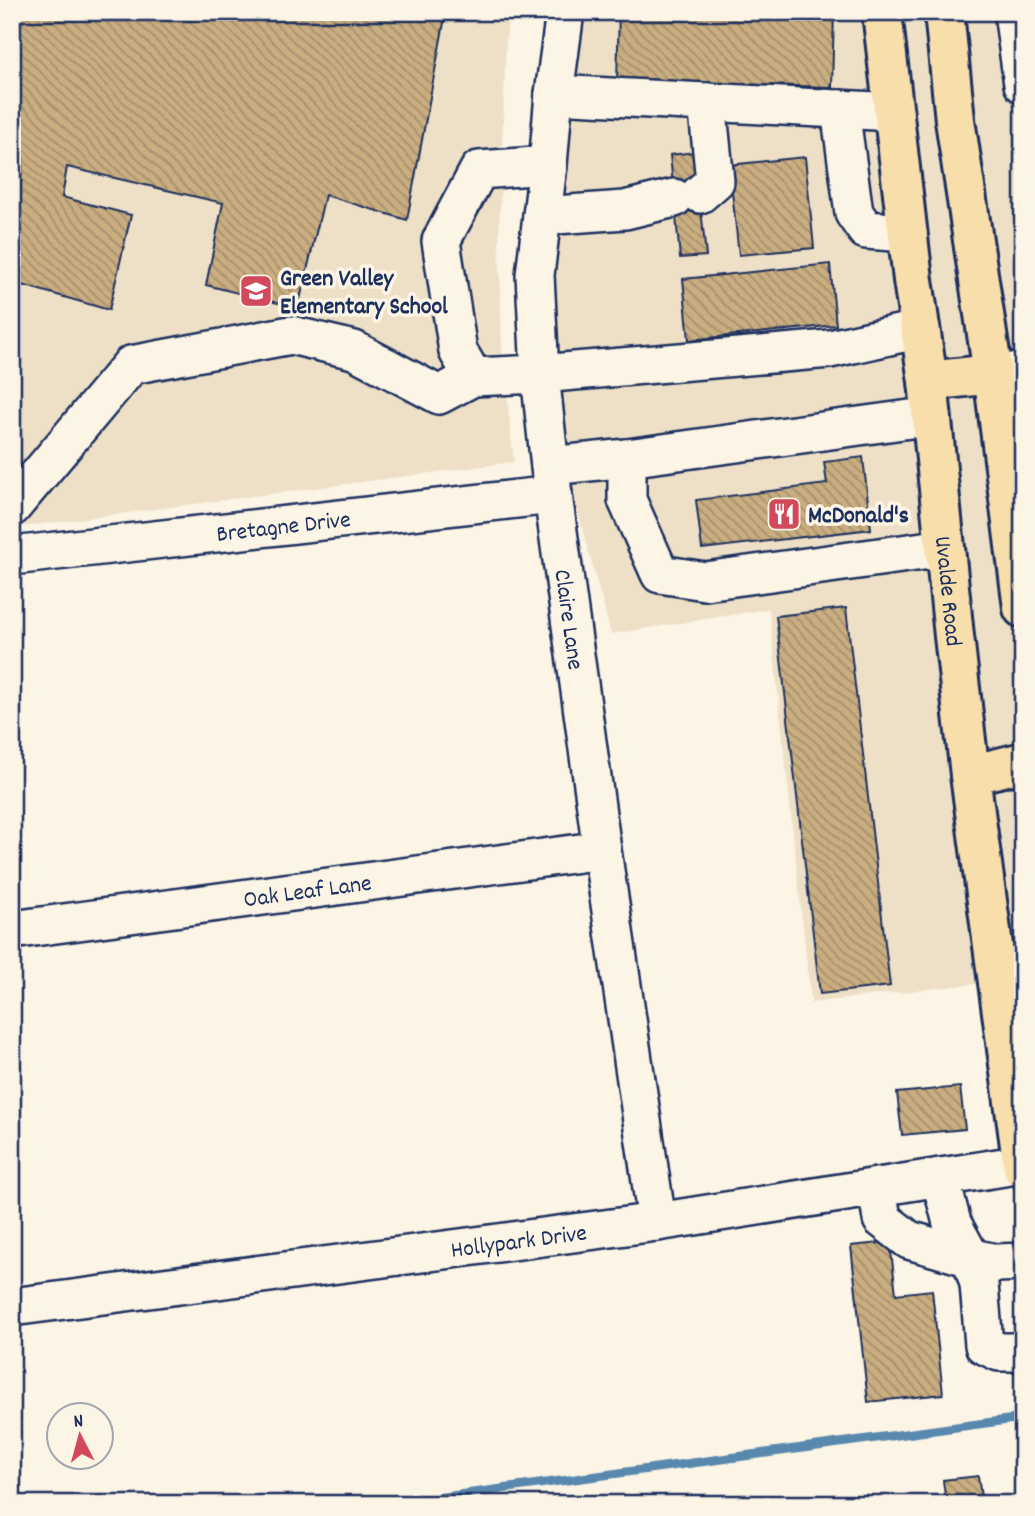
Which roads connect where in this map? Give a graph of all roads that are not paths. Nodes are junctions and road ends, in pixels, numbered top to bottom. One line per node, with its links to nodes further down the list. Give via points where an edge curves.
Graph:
1 (565, 12): 6 (street, Claire Lane)
2 (882, 12): 9 (main road, Uvalde Road)
3 (944, 12): 14 (main road, via 955,120)
4 (1013, 12): 5 (street)
5 (1023, 84)
6 (554, 94): 7 (street); 10 (street, Claire Lane)
7 (707, 102): 8 (street); 11 (street, via 715,181 687,196 625,210)
8 (839, 109): 9 (street); 12 (street, via 854,213 866,230)
9 (894, 112): 12 (main road, Uvalde Road)
10 (548, 164): 11 (street, Claire Lane); 16 (street, via 478,170 441,241 458,351)
11 (542, 216): 15 (street, Claire Lane, via 535,275)
12 (908, 233): 13 (main road, Uvalde Road)
13 (921, 329): 15 (street, via 830,349); 17 (main road, Uvalde Road)
14 (1008, 372): 17 (main road); 23 (main road)
15 (540, 374): 16 (street); 19 (street, Claire Lane)
16 (473, 377): 20 (street, via 439,395 354,350 292,335 131,365)
17 (930, 398): 18 (street, Bretagne Drive); 21 (main road, Uvalde Road)
18 (627, 457): 19 (street, Bretagne Drive); 21 (street, via 627,500 660,574 705,581)
19 (552, 480): 22 (street, Bretagne Drive); 26 (street, Claire Lane)
20 (12, 507)
21 (945, 548): 25 (main road, Uvalde Road)
22 (12, 556)
23 (1023, 608)
24 (1023, 762): 25 (main road)
25 (970, 775): 28 (main road, Uvalde Road)
26 (602, 850): 27 (street, Oak Leaf Lane); 31 (street, Claire Lane)
27 (12, 930)
28 (1023, 1166): 29 (street, Hollypark Drive)
29 (940, 1177): 30 (street, Hollypark Drive); 32 (street, via 952,1223)
30 (877, 1187): 31 (street, Hollypark Drive); 32 (street, via 882,1219 909,1240)
31 (657, 1222): 34 (street, Hollypark Drive)
32 (971, 1258): 33 (street); 35 (street, via 979,1284 984,1345 999,1352)
33 (1023, 1262)
34 (12, 1307)
35 (1023, 1352)

